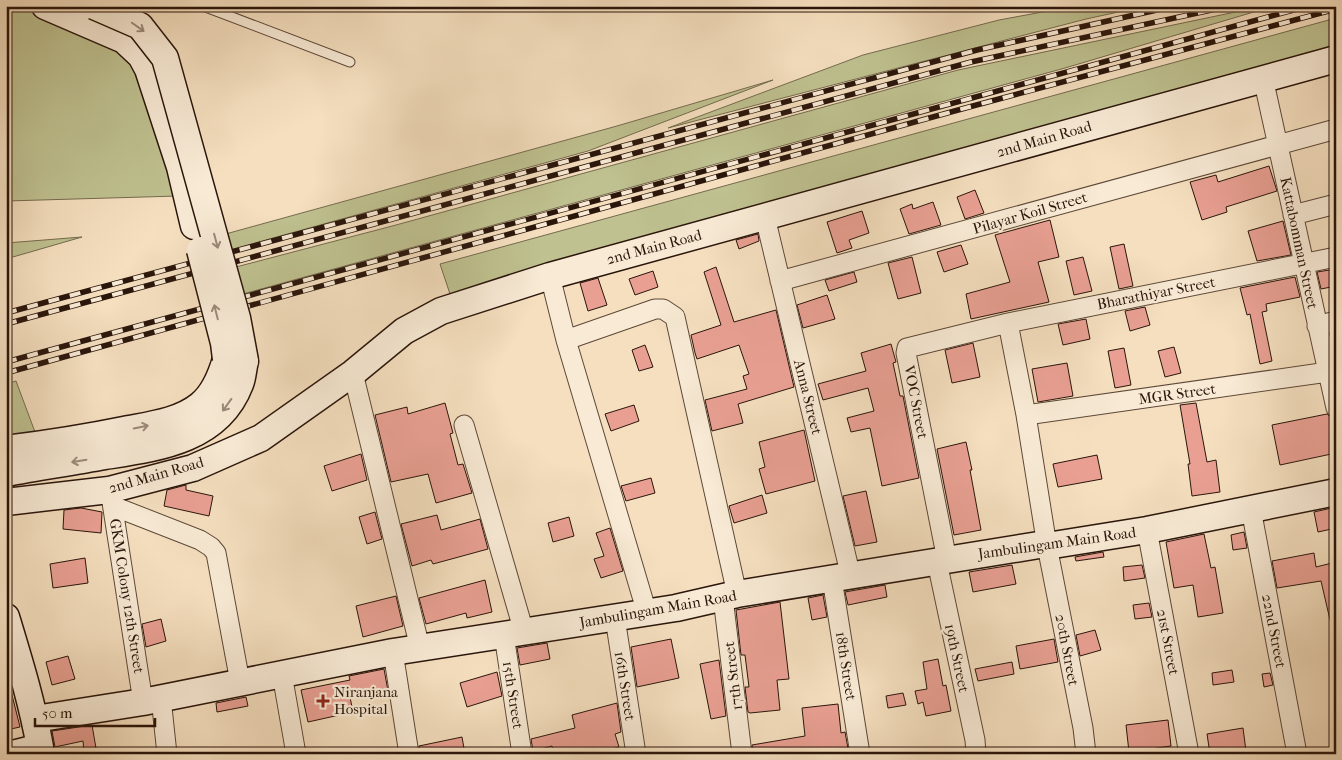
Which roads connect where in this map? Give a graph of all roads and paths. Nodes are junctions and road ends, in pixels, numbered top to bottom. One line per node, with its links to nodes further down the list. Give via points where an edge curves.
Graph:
1 (94, 6): 20 (street, one-way to 20, bridge, via 140,26 165,58 237,318)
2 (203, 6): 5 (lane)
3 (52, 9): 20 (street, one-way to 3, bridge, via 224,343 186,190 148,69 141,56 124,40)
4 (1336, 59): 6 (street, 2nd Main Road)
5 (350, 62)
6 (1264, 78): 8 (street, Kattabomman Street); 11 (street, 2nd Main Road)
7 (1336, 129): 8 (street, Pilayar Koil Street)
8 (1280, 145): 10 (street, Kattabomman Street); 15 (street, Pilayar Koil Street)
9 (1336, 204): 10 (street)
10 (1293, 215): 13 (street, Kattabomman Street)
11 (765, 217): 14 (street, 2nd Main Road); 15 (street, Anna Street)
12 (1336, 257): 13 (street, Bharathiyar Street)
13 (1305, 264): 17 (street, Bharathiyar Street); 18 (street, Kattabomman Street)
14 (550, 276): 19 (street); 21 (street, 2nd Main Road, via 441,311 404,330)
15 (780, 281): 35 (street, Anna Street)
16 (1336, 321): 18 (street)
17 (1008, 323): 24 (street, 20th Street); 34 (street, VOC Street, via 909,346 906,350)
18 (1317, 326): 22 (street, Kattabomman Street)
19 (566, 340): 36 (street, 17th Street, via 655,309 663,309 675,317); 37 (street)
20 (235, 360): 26 (street, one-way to 20, via 76,439 180,417 200,405); 27 (street, one-way to 27, via 240,383 223,412 200,431 146,450)
21 (354, 373): 29 (street, 2nd Main Road, via 261,438 193,468); 41 (street)
22 (1332, 383): 23 (street, Kattabomman Street); 24 (street, MGR Street)
23 (1336, 408)
24 (1026, 415): 33 (street, 20th Street)
25 (464, 425): 40 (street, 15th Street)
26 (6, 449)
27 (6, 473)
28 (1336, 492): 31 (street, Jambulingam Main Road)
29 (111, 498): 30 (street, 2nd Main Road); 45 (street, via 200,540 216,553); 46 (street, GKM Colony 12th Street)
30 (6, 502)
31 (1251, 509): 32 (street, Jambulingam Main Road); 60 (street, 22nd Street)
32 (1147, 530): 33 (street, Jambulingam Main Road); 59 (street, 21st Street)
33 (1047, 546): 34 (street, Jambulingam Main Road); 58 (street, 20th Street)
34 (942, 561): 35 (street, Jambulingam Main Road); 57 (street, 19th Street)
35 (842, 578): 36 (street, Jambulingam Main Road); 56 (street, 18th Street)
36 (730, 596): 37 (street, Jambulingam Main Road); 55 (street, 17th Street)
37 (647, 613): 39 (street, Jambulingam Main Road)
38 (6, 617): 44 (street)
39 (615, 618): 40 (street, Jambulingam Main Road); 54 (street, 16th Street)
40 (514, 634): 41 (street, Jambulingam Main Road); 53 (street, 15th Street)
41 (420, 648): 42 (street, Jambulingam Main Road)
42 (393, 652): 43 (street, Jambulingam Main Road); 52 (street)
43 (282, 674): 45 (street, Jambulingam Main Road); 51 (street)
44 (15, 676): 47 (street)
45 (240, 682): 46 (street, Jambulingam Main Road)
46 (152, 700): 47 (street, Jambulingam Main Road); 50 (street, GKM Colony 12th Street)
47 (35, 719): 48 (street)
48 (41, 750): 49 (street)
49 (12, 754)
50 (167, 754)
51 (296, 754)
52 (409, 754)
53 (522, 754)
54 (636, 754)
55 (742, 754)
56 (860, 754)
57 (976, 754)
58 (1086, 754)
59 (1189, 754)
60 (1297, 754)

